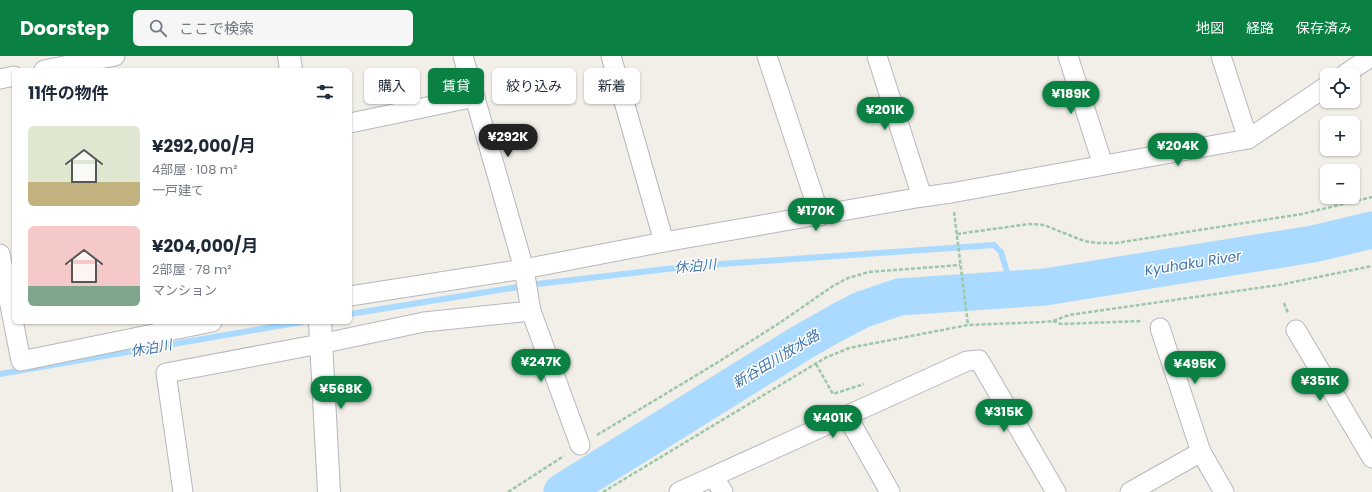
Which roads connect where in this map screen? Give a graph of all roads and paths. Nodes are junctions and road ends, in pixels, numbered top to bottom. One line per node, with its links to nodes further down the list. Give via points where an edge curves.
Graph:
1 (289, 56): 11 (street)
2 (463, 56): 12 (street)
3 (610, 56): 27 (street)
4 (767, 56): 24 (street)
5 (877, 56): 22 (street)
6 (1068, 56): 21 (street)
7 (1221, 56): 20 (street)
8 (1372, 56): 13 (street)
9 (111, 60): 10 (street)
10 (57, 68)
11 (291, 68)
12 (467, 68)
13 (1354, 68)
14 (12, 76): 15 (street)
15 (0, 79)
16 (1320, 91): 20 (street)
17 (441, 104): 19 (street)
18 (477, 104): 31 (street)
19 (352, 123)
20 (1248, 139): 21 (street)
21 (1103, 165): 22 (street)
22 (922, 197): 24 (street)
23 (1372, 197): 26 (path, via 1302,214 1116,244 1084,241 1044,225 1029,224)
24 (820, 216): 27 (street)
25 (955, 218): 26 (path)
26 (957, 234): 29 (path)
27 (664, 242): 31 (street)
28 (0, 254): 34 (street)
29 (960, 265): 38 (path); 46 (path, via 869,272 848,278 715,364)
30 (1372, 266): 35 (path, via 1279,285 1069,315)
31 (524, 270): 32 (street); 33 (street)
32 (352, 296)
33 (532, 311): 42 (street); 46 (street)
34 (12, 312)
35 (1053, 321): 38 (path); 40 (path, via 1061,324 1158,321)
36 (14, 324): 39 (street, via 22,361)
37 (190, 324): 39 (street)
38 (968, 325): 43 (path, via 849,348)
39 (157, 327)
40 (1160, 328): 47 (street)
41 (1296, 330): 48 (street)
42 (320, 332): 49 (street, via 166,373); 50 (street)
43 (816, 364): 44 (path, via 833,394); 52 (path)
44 (852, 387)
45 (846, 416): 53 (street); 54 (street); 55 (street, via 967,361 980,360)
46 (580, 445): 51 (path)
47 (1201, 452): 56 (street); 57 (street)
48 (1372, 458)
49 (183, 492)
50 (329, 492)
51 (508, 492)
52 (603, 492)
53 (680, 492)
54 (890, 492)
55 (1056, 492)
56 (1130, 492)
57 (1224, 492)

